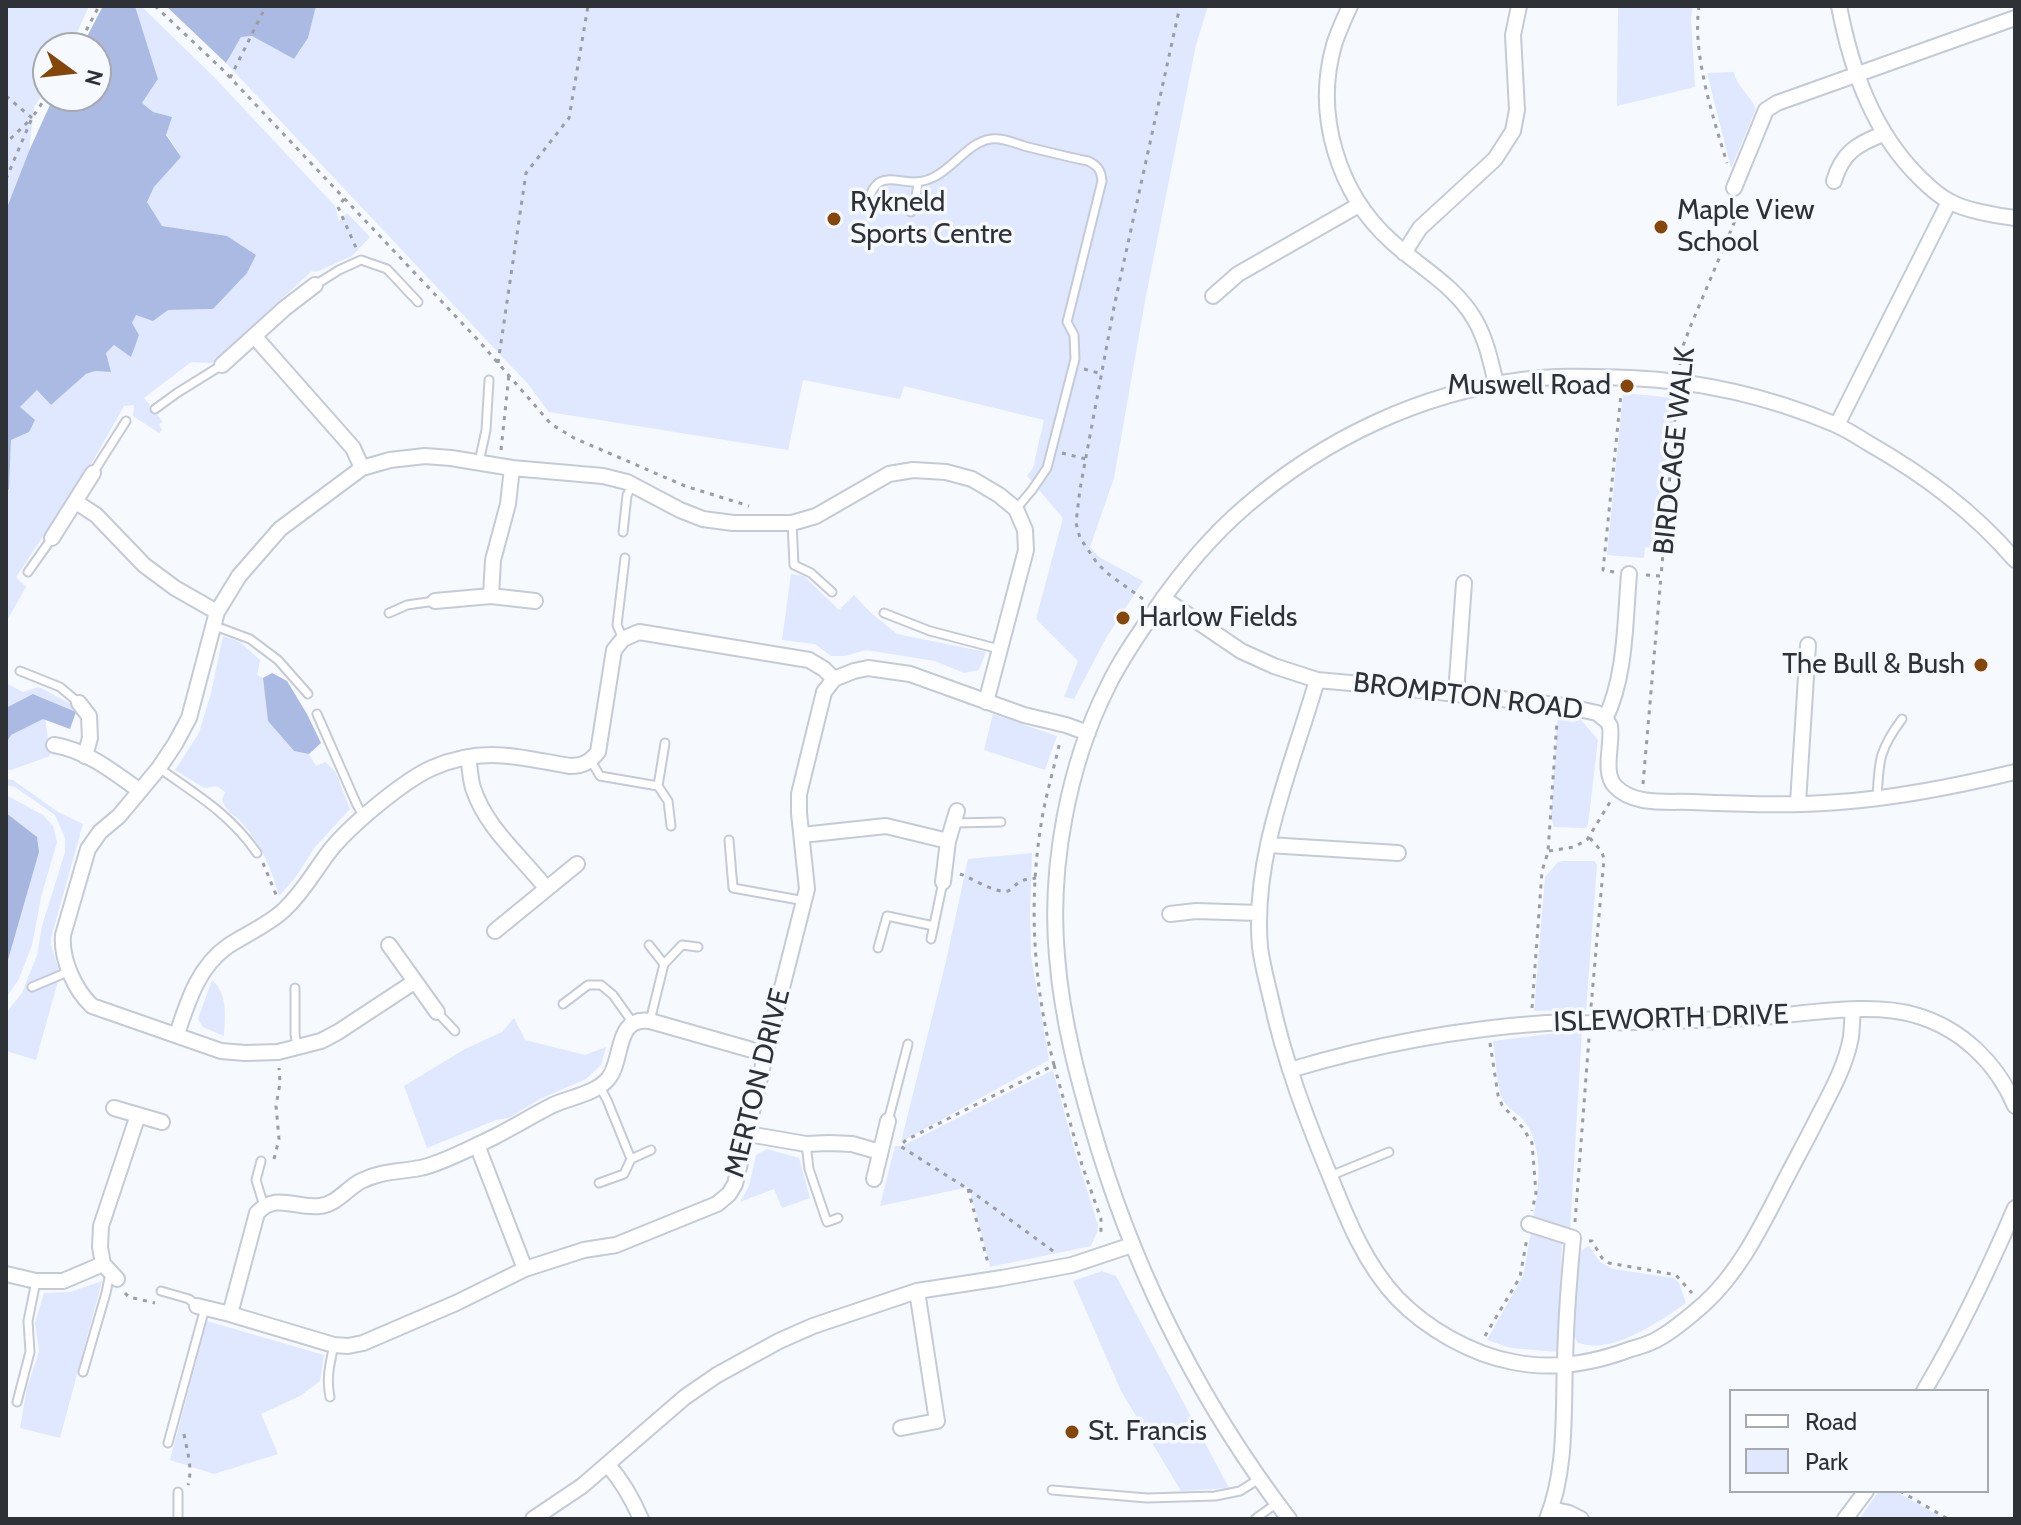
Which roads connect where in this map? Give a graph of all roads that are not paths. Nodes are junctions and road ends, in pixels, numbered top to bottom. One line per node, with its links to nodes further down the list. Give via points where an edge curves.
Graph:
1 (1350, 6): 11 (street, via 1333,49 1327,102 1339,165)
2 (1519, 6): 15 (street, via 1513,35 1513,131 1495,159 1420,228)
3 (1839, 6): 5 (street)
4 (2015, 18): 5 (street)
5 (1856, 73): 6 (street); 9 (street, via 1766,110)
6 (1883, 134): 7 (street, via 1849,152); 10 (street, via 1908,166)
7 (1834, 181)
8 (918, 183): 12 (lane, via 883,180 874,185); 13 (lane); 32 (lane, via 992,139 1088,161 1101,171 1067,322 1074,335 1075,359 1047,468)
9 (1734, 188)
10 (1949, 202): 14 (street); 25 (street)
11 (1359, 205): 15 (street); 17 (street, via 1238,274)
12 (866, 208)
13 (911, 212)
14 (2015, 218)
15 (1404, 253): 22 (street, via 1453,291 1475,321)
16 (315, 285): 18 (lane, via 361,260 387,269); 19 (street)
17 (1213, 296)
18 (418, 302)
19 (255, 337): 20 (street); 28 (street, via 353,448)
20 (222, 365): 23 (lane)
21 (489, 380): 26 (lane)
22 (1496, 384): 25 (street, via 1623,378 1703,385); 45 (street, via 1391,416 1328,447 1226,523)
23 (155, 409)
24 (126, 421): 29 (lane)
25 (1837, 425): 37 (street, via 1949,495)
26 (479, 462): 27 (street); 28 (street, via 425,456)
27 (506, 467): 30 (street, via 603,476); 42 (street, via 508,504 493,560)
28 (362, 468): 48 (street, via 280,529 239,576)
29 (93, 473): 31 (street)
30 (633, 485): 33 (street, via 703,519); 34 (lane)
31 (76, 502): 35 (street); 48 (street, via 96,515 144,565)
32 (1016, 509): 33 (street, via 972,479 913,470 889,474 816,516); 51 (street, via 1026,550)
33 (792, 523): 41 (lane, via 794,565)
34 (623, 532)
35 (52, 538): 38 (lane)
36 (625, 558): 49 (lane, via 617,625)
37 (2015, 560)
38 (28, 572)
39 (1629, 574): 60 (street, BIRDCAGE WALK, via 1619,680)
40 (1464, 583): 56 (street)
41 (832, 592)
42 (491, 596): 43 (street); 44 (street)
43 (435, 601): 46 (lane)
44 (535, 601)
45 (1160, 603): 54 (street, BROMPTON ROAD, via 1241,651); 62 (street, via 1106,688)
46 (389, 613)
47 (884, 613): 51 (lane)
48 (216, 619): 55 (lane, via 278,660); 68 (street, via 189,718)
49 (623, 639): 53 (street, via 639,632 809,660); 67 (street, via 614,650 598,752)
50 (1808, 645): 73 (street)
51 (999, 649): 57 (street)
52 (20, 671): 58 (lane, via 60,687)
53 (834, 679): 57 (street, via 868,668 910,674); 78 (street, MERTON DRIVE, via 824,692 799,794)
54 (1317, 680): 56 (street, BROMPTON ROAD); 81 (street)
55 (308, 694)
56 (1456, 694): 60 (street, BROMPTON ROAD, via 1592,711)
57 (986, 702): 62 (street)
58 (79, 703): 65 (street, via 89,716)
59 (317, 714): 74 (lane)
60 (1605, 719): 73 (street, BROMPTON ROAD, via 1611,731 1610,775 1614,785 1632,797)
61 (1902, 719): 72 (lane, via 1883,747)
62 (1088, 733): 134 (street, via 1060,841 1056,952 1072,1051)
63 (665, 743): 70 (lane)
64 (54, 745): 65 (street)
65 (85, 756): 71 (street)
66 (468, 757): 67 (street, via 493,755 570,766); 74 (street, via 432,768); 86 (street, via 481,807)
67 (591, 761): 70 (lane, via 600,776)
68 (159, 768): 71 (street); 82 (lane, via 227,817)
69 (2015, 772): 72 (street)
70 (658, 786): 77 (lane, via 668,801)
71 (140, 791): 98 (street, via 88,849 63,935)
72 (1877, 798): 73 (street)
73 (1798, 803)
74 (364, 817): 108 (street, via 282,912 224,949 199,976)
75 (955, 817): 76 (lane); 80 (street)
76 (1001, 822)
77 (671, 826)
78 (802, 835): 80 (street, via 886,826); 87 (street, MERTON DRIVE)
79 (729, 840): 87 (lane, via 733,888)
80 (948, 841): 85 (street)
81 (1268, 845): 83 (street); 88 (street)
82 (257, 853)
83 (1398, 853)
84 (577, 864): 86 (street)
85 (944, 875): 90 (lane)
86 (546, 888): 91 (street)
87 (805, 901): 111 (street, MERTON DRIVE)
88 (1259, 913): 89 (street); 112 (street, via 1260,948)
89 (1170, 914)
90 (934, 926): 92 (lane); 96 (lane, via 887,916)
91 (495, 931)
92 (931, 939)
93 (389, 945): 99 (street)
94 (649, 945): 97 (lane)
95 (698, 947): 97 (lane, via 682,945)
96 (878, 948)
97 (664, 964): 105 (lane)
98 (70, 971): 100 (lane); 108 (street, via 92,1006)
99 (414, 982): 104 (street); 110 (street, via 338,1032)
100 (32, 987)
101 (295, 988): 110 (lane)
102 (563, 1004): 106 (lane, via 588,985 601,985)
103 (1853, 1010): 112 (street, ISLEWORTH DRIVE, via 1549,1022 1388,1045); 114 (street, ISLEWORTH DRIVE, via 1896,1011 1945,1028 1980,1053); 144 (street, via 1845,1061 1732,1273 1702,1305 1654,1341 1610,1357)
104 (437, 1012): 107 (lane)
105 (650, 1021): 106 (street); 111 (street)
106 (633, 1023): 113 (street, via 609,1078)
107 (455, 1031)
108 (177, 1034): 110 (street, via 221,1051)
109 (908, 1044): 117 (lane)
110 (297, 1047)
111 (766, 1054): 119 (street, MERTON DRIVE)
112 (1290, 1070): 127 (street)
113 (599, 1086): 121 (street); 125 (lane)
114 (2015, 1106)
115 (114, 1108): 116 (street)
116 (138, 1115): 118 (street); 136 (street, via 101,1226 100,1247)
117 (888, 1121): 123 (street)
118 (162, 1122)
119 (748, 1134): 120 (street); 135 (street, MERTON DRIVE, via 735,1184 717,1204 616,1245)
120 (806, 1144): 123 (street, via 852,1144); 132 (lane, via 827,1222)
121 (477, 1145): 130 (street, via 423,1167 364,1180 322,1206); 135 (street)
122 (651, 1150): 125 (lane)
123 (880, 1152): 128 (street)
124 (1389, 1152): 127 (lane)
125 (631, 1159): 129 (lane, via 624,1174)
126 (261, 1161): 130 (lane, via 256,1180)
127 (1330, 1176): 144 (street, via 1379,1276 1416,1315 1478,1350 1514,1362)
128 (874, 1179)
129 (599, 1183)
130 (264, 1206): 142 (street, via 257,1213)
131 (2015, 1208): 146 (street, via 1982,1284)
132 (838, 1218)
133 (1529, 1224): 144 (street, via 1573,1238)
134 (1132, 1245): 140 (street, via 1072,1265); 152 (street, via 1187,1362)
135 (525, 1269): 143 (street, MERTON DRIVE, via 363,1343)
136 (110, 1271): 138 (street); 145 (lane)
137 (6, 1274): 138 (street)
138 (36, 1281): 148 (lane, via 28,1321 30,1352)
139 (161, 1291): 141 (lane)
140 (917, 1291): 149 (street, via 937,1421); 151 (street, via 813,1326 717,1375)
141 (201, 1307): 142 (street, MERTON DRIVE); 150 (lane)
142 (230, 1314): 143 (street, MERTON DRIVE)
143 (334, 1345): 147 (lane)
144 (1565, 1364): 157 (street, via 1560,1467)
145 (83, 1372)
146 (1925, 1389)
147 (330, 1397)
148 (17, 1402)
149 (901, 1428)
150 (168, 1443)
151 (608, 1465): 159 (street); 160 (street)
152 (1259, 1479): 153 (lane, via 1240,1491 1215,1496 1147,1498); 156 (street)
153 (1052, 1490)
154 (178, 1492): 158 (lane)
155 (1864, 1493): 164 (street)
156 (1277, 1503): 161 (lane); 162 (street)
157 (1549, 1514): 163 (street, via 1569,1513)
158 (178, 1519)
159 (533, 1519)
160 (641, 1519)
161 (1255, 1519)
162 (1289, 1519)
163 (1581, 1519)
164 (1845, 1519)

